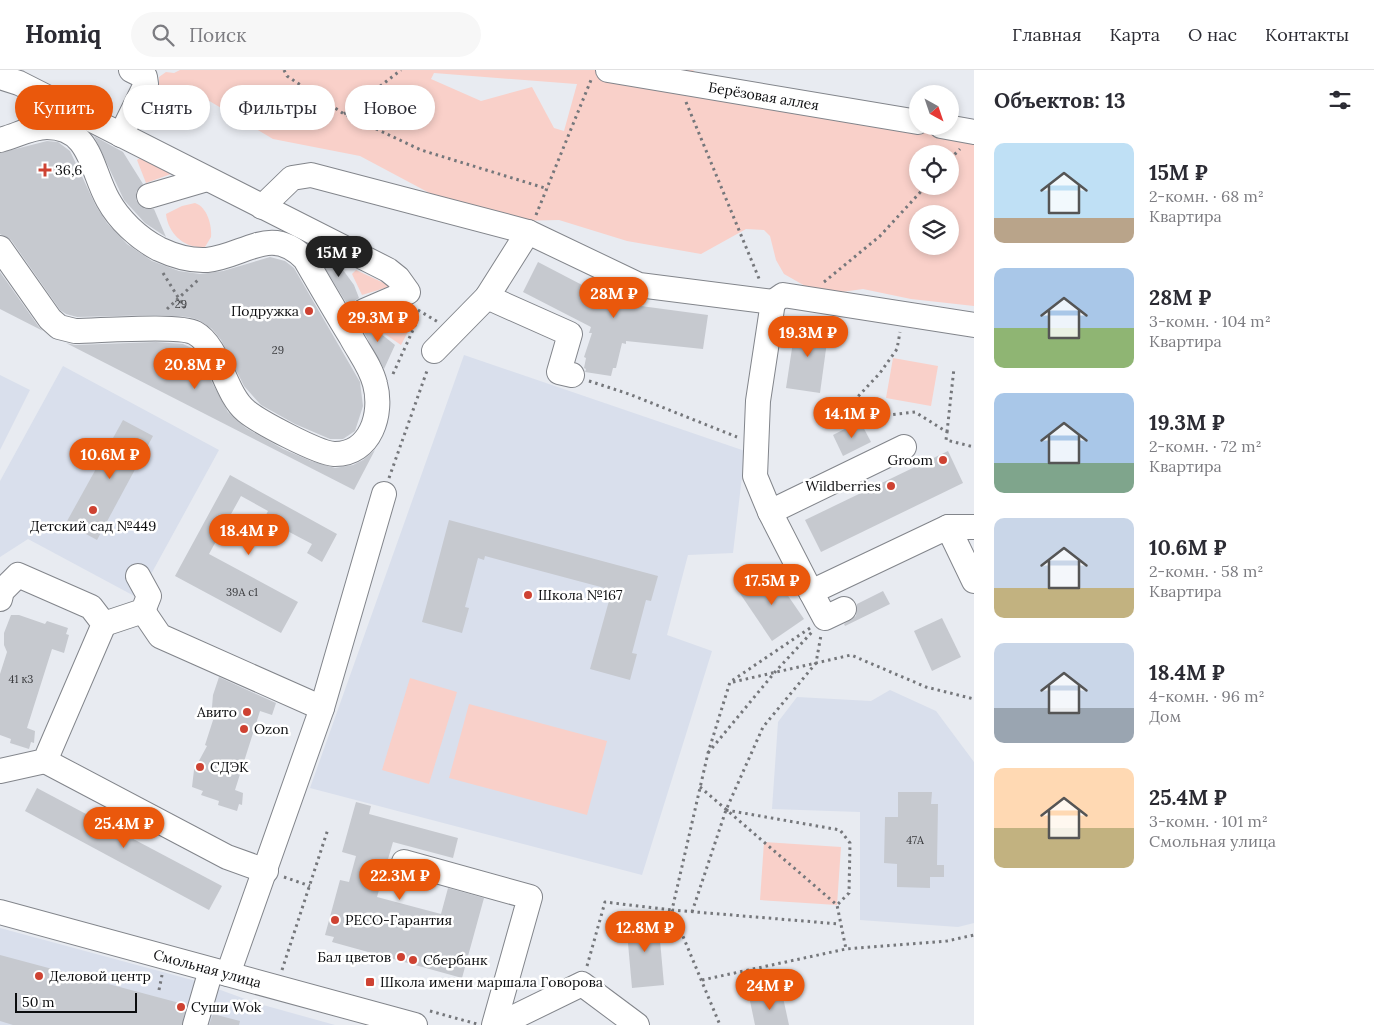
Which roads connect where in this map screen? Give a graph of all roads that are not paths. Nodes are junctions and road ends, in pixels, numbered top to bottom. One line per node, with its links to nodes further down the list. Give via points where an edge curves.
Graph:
1 (131, 70): 7 (street, via 145,77 146,84)
2 (600, 75): 4 (street, Берёзовая аллея, via 677,80)
3 (0, 77): 7 (street, via 20,83)
4 (909, 120)
5 (959, 129): 6 (street)
6 (974, 132)
7 (120, 135): 9 (street)
8 (0, 140): 13 (street, via 36,128 68,131 86,146 99,183 118,214 142,238 177,257 206,260 268,242 294,248 304,259 370,370 378,401 376,420 370,434 362,443 334,454 319,451 253,417 237,402 200,336 188,330 75,331 59,327)
9 (207, 179): 10 (street); 11 (street)
10 (149, 196)
11 (262, 207): 12 (street, via 292,178 310,175); 16 (street, via 394,274 408,292)
12 (528, 232): 14 (street); 15 (street, via 639,284)
13 (0, 248)
14 (487, 297): 18 (street); 19 (street, via 570,334 559,372)
15 (787, 299): 17 (street); 22 (street, via 758,401 755,476)
16 (364, 311)
17 (974, 325)
18 (434, 351)
19 (572, 375)
20 (904, 447): 22 (street)
21 (384, 494): 32 (street)
22 (770, 512): 27 (street)
23 (948, 527): 24 (street); 26 (street); 27 (street)
24 (974, 527)
25 (138, 576): 29 (street, via 149,596)
26 (974, 580)
27 (811, 592): 30 (street)
28 (0, 599): 31 (street, via 2,591 18,575 91,607)
29 (142, 611): 31 (street); 32 (street, via 160,636)
30 (834, 614)
31 (104, 624): 33 (street)
32 (322, 708): 36 (street)
33 (46, 761): 34 (street); 36 (street, via 227,857)
34 (0, 771)
35 (404, 862): 42 (street, via 530,897)
36 (266, 871): 38 (street)
37 (0, 912): 38 (street, Смольная улица)
38 (220, 972): 39 (street, Смольная улица); 40 (street)
39 (386, 1021): 41 (street, Смольная улица)
40 (195, 1025)
41 (415, 1025)
42 (496, 1025): 43 (street, via 582,984)
43 (637, 1025)

